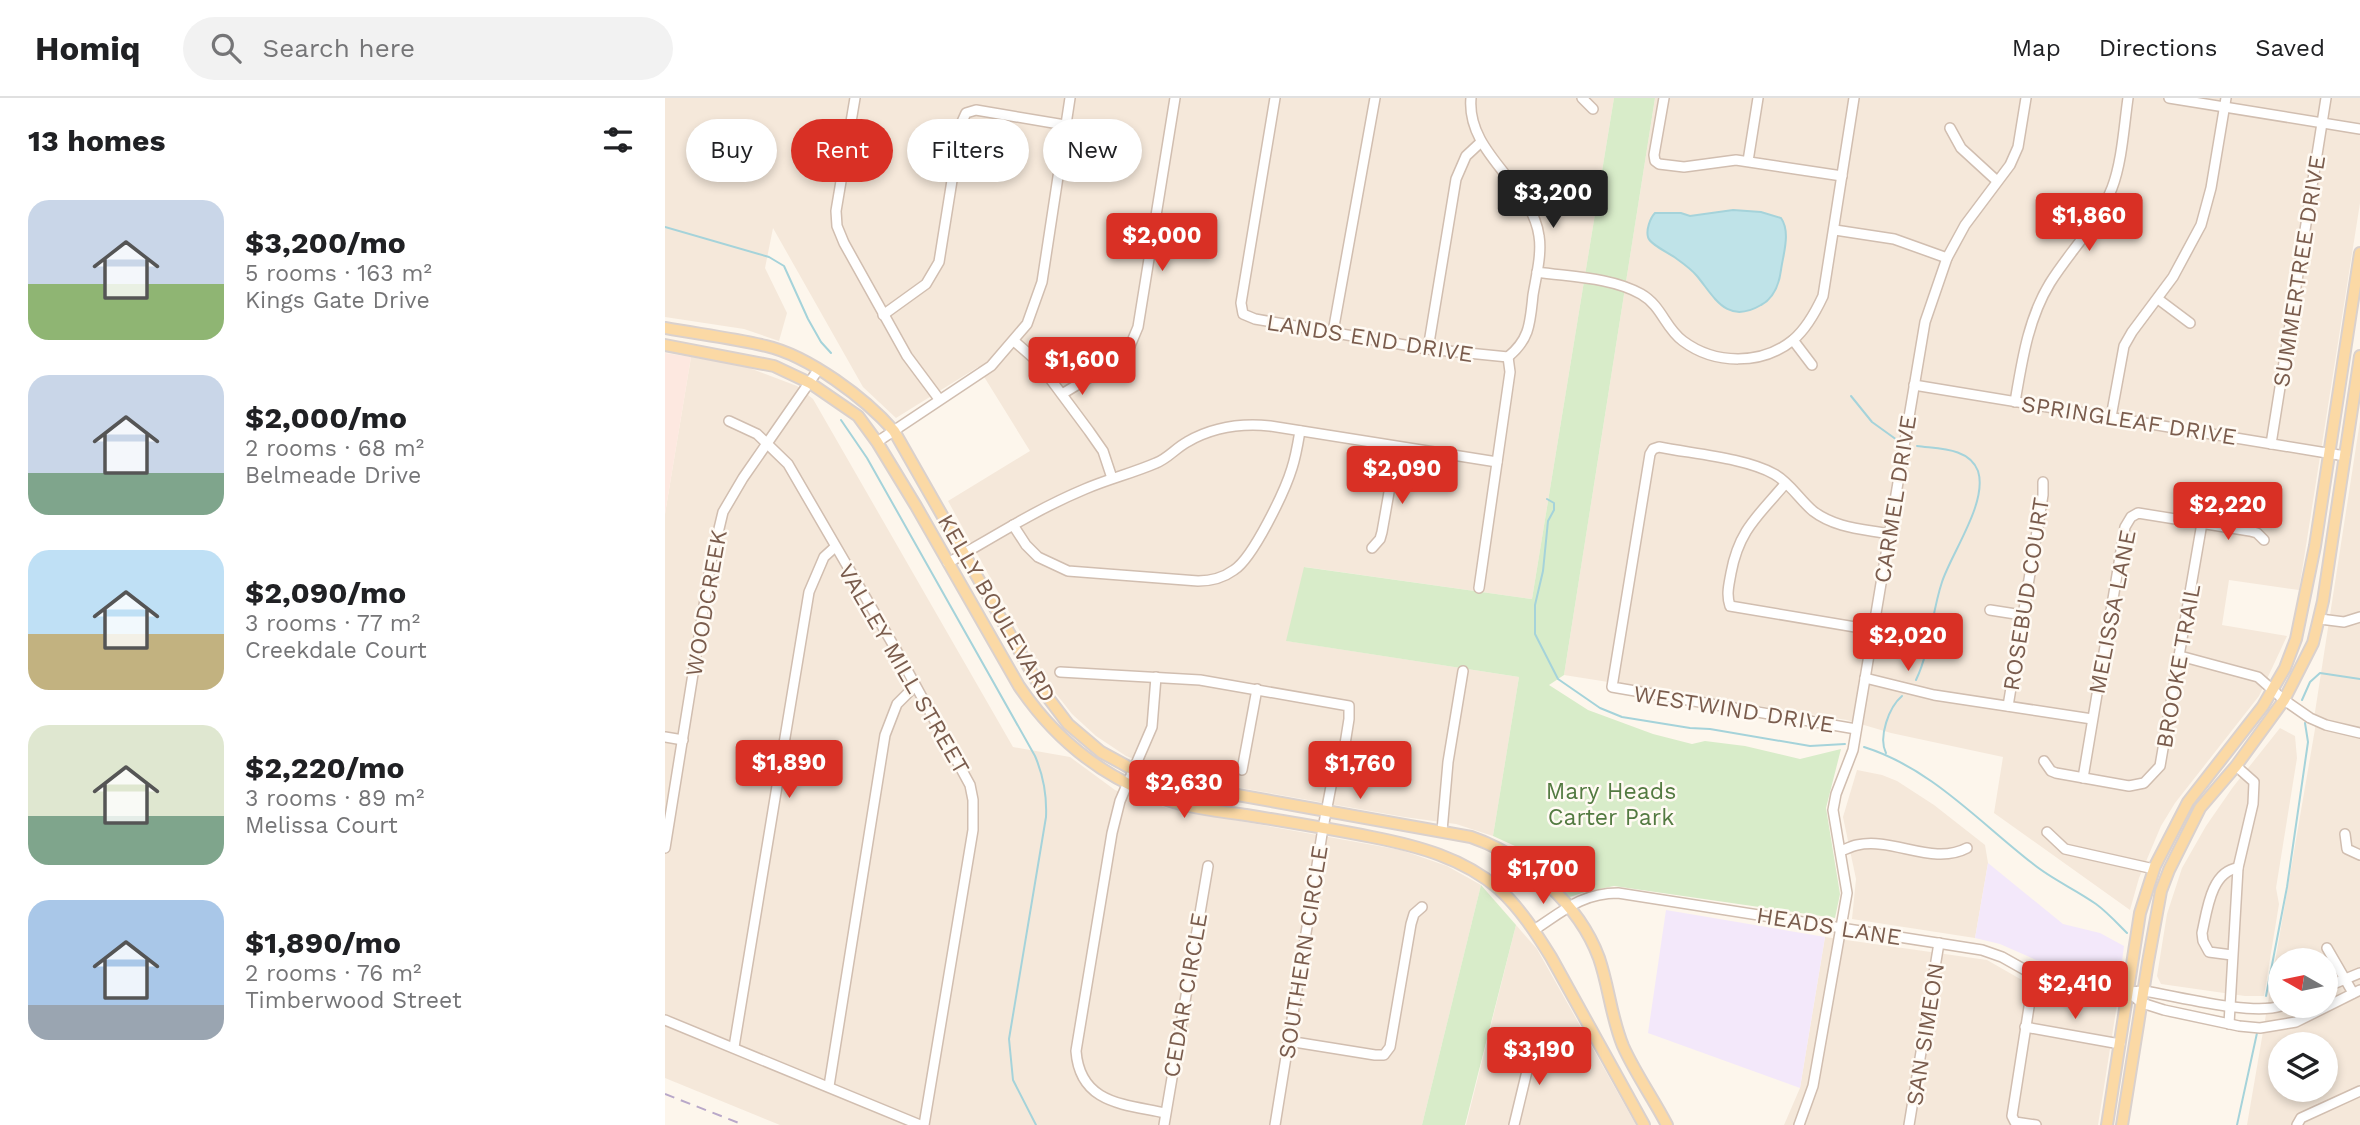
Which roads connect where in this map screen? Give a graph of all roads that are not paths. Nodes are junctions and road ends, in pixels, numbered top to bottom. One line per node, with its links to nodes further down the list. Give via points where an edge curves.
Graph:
1 (855, 98): 32 (street, via 837,226)
2 (1070, 98): 17 (street)
3 (1175, 98): 47 (street, via 1138,327 1131,346 1120,359)
4 (1276, 98): 35 (street, LANDS END DRIVE, via 1241,303 1243,314 1255,320)
5 (1375, 98): 35 (street)
6 (1471, 98): 22 (street, via 1473,123)
7 (1582, 98): 16 (street)
8 (1664, 98): 23 (street, via 1654,155 1660,164 1684,167)
9 (1758, 98): 23 (street)
10 (1854, 98): 24 (street)
11 (2027, 98): 25 (street, CARMEL DRIVE, via 2018,147)
12 (2128, 98): 49 (street, via 2111,190 2094,224 2069,253 2035,312)
13 (2169, 98): 15 (street)
14 (2326, 98): 19 (street, SUMMERTREE DRIVE)
15 (2226, 103): 19 (street); 31 (street, via 2201,225)
16 (1593, 109)
17 (1066, 119)
18 (1043, 121): 32 (street, via 976,110 966,113 939,262 926,284)
19 (2322, 123): 21 (street); 56 (street, SUMMERTREE DRIVE)
20 (1950, 128): 25 (street, via 1961,148)
21 (2360, 129)
22 (1481, 142): 30 (street, via 1535,220 1540,237); 39 (street, via 1466,156 1456,179)
23 (1748, 161): 24 (street)
24 (1842, 176): 27 (street)
25 (1997, 181): 29 (street, CARMEL DRIVE)
26 (1057, 182): 37 (street, via 1042,282 1027,324)
27 (1835, 230): 29 (street, via 1894,239); 36 (street, via 1823,296)
28 (2360, 253): 42 (main road)
29 (1947, 258): 46 (street, CARMEL DRIVE, via 1925,322)
30 (1537, 272): 36 (street, via 1613,283 1639,293 1655,303 1682,341 1718,357 1757,358); 40 (street, via 1528,331 1521,346)
31 (2158, 299): 33 (street); 50 (street, via 2124,346)
32 (883, 315): 48 (street, via 915,370)
33 (2190, 323)
34 (665, 328): 44 (main road, KELLY BOULEVARD, via 766,346)
35 (1333, 332): 39 (street, LANDS END DRIVE)
36 (1793, 340): 41 (street)
37 (1014, 341): 47 (street, via 1037,361); 48 (street, via 991,366)
38 (665, 345): 45 (main road, KELLY BOULEVARD, via 767,364)
39 (1428, 349): 40 (street, LANDS END DRIVE)
40 (1508, 357): 60 (street, via 1510,372)
41 (1812, 365)
42 (2342, 366): 43 (street); 58 (main road)
43 (2359, 366): 59 (main road)
44 (818, 370): 45 (street, WOODCREEK); 52 (main road, KELLY BOULEVARD, via 863,400)
45 (810, 383): 54 (main road, KELLY BOULEVARD, via 858,416); 55 (street, WOODCREEK)
46 (1914, 385): 49 (street, SPRINGLEAF DRIVE); 66 (street, CARMEL DRIVE)
47 (1062, 394): 61 (street, via 1103,451)
48 (939, 399): 52 (street)
49 (2015, 402): 50 (street, SPRINGLEAF DRIVE)
50 (2111, 417): 56 (street, SPRINGLEAF DRIVE)
51 (729, 421): 55 (street, VALLEY MILL STREET)
52 (894, 431): 54 (street); 70 (main road, KELLY BOULEVARD)
53 (1300, 431): 57 (street); 61 (street, via 1254,425 1221,428 1185,443 1159,463); 65 (street, via 1284,489 1249,554 1236,569 1215,579 1068,572 1038,557)
54 (877, 442): 71 (main road, KELLY BOULEVARD)
55 (769, 443): 68 (street, VALLEY MILL STREET, via 788,464); 92 (street, WOODCREEK, via 723,512)
56 (2271, 444): 58 (street, SPRINGLEAF DRIVE)
57 (1397, 447): 60 (street); 69 (street, via 1382,532)
58 (2328, 454): 59 (street, SPRINGLEAF DRIVE); 85 (main road, via 2302,615 2285,668)
59 (2345, 456): 76 (main road)
60 (1497, 462): 72 (street)
61 (1112, 478): 65 (street)
62 (2043, 482): 74 (street, ROSEBUD COURT)
63 (1785, 484): 66 (street, via 1838,525); 77 (street, via 1735,549 1727,597 1730,606); 89 (street, WESTWIND DRIVE, via 1778,475 1756,466 1653,449 1612,687)
64 (2202, 523): 67 (street, via 2250,531); 78 (street, BROOKE TRAIL); 88 (street, MELISSA LANE, via 2138,513 2127,523)
65 (1013, 525): 70 (street)
66 (1889, 534): 77 (street, CARMEL DRIVE)
67 (2264, 540)
68 (835, 547): 83 (street, VALLEY MILL STREET); 134 (street, via 824,557 809,592)
69 (1371, 548)
70 (965, 553): 71 (street); 95 (main road, KELLY BOULEVARD, via 1053,705 1101,752)
71 (948, 563): 98 (main road, KELLY BOULEVARD, via 1035,709 1069,745)
72 (1479, 588)
73 (1990, 610): 74 (street)
74 (2022, 615): 87 (street, ROSEBUD COURT)
75 (2360, 617): 76 (street, via 2344,622)
76 (2320, 619): 86 (main road)
77 (1873, 629): 82 (street, CARMEL DRIVE)
78 (2180, 656): 85 (street, via 2258,677); 97 (street, BROOKE TRAIL, via 2162,757 2153,776 2144,783 2125,786)
79 (1463, 671): 101 (street)
80 (1060, 672): 81 (street)
81 (1156, 677): 84 (street); 95 (street, via 1152,727)
82 (1865, 678): 87 (street); 89 (street, CARMEL DRIVE)
83 (915, 686): 135 (street, via 897,704 885,735); 139 (street, VALLEY MILL STREET, via 964,773 974,816)
84 (1257, 689): 96 (street); 99 (street, SOUTHERN CIRCLE, via 1349,706 1345,744)
85 (2272, 689): 86 (street); 110 (main road, via 2188,802)
86 (2284, 700): 90 (street, via 2310,718); 94 (main road)
87 (2008, 706): 88 (street)
88 (2092, 719): 97 (street, MELISSA LANE)
89 (1856, 729): 106 (street, CARMEL DRIVE, via 1833,810)
90 (2360, 733)
91 (665, 737): 92 (street)
92 (683, 740): 104 (street, WOODCREEK)
93 (2044, 761): 97 (street, via 2050,771)
94 (2237, 765): 109 (street, via 2254,782); 122 (main road, via 2200,808 2169,870 2161,891)
95 (1134, 770): 98 (street); 99 (main road, KELLY BOULEVARD, via 1185,788)
96 (1242, 770)
97 (2083, 778)
98 (1127, 784): 100 (main road, KELLY BOULEVARD, via 1181,804); 137 (street, via 1112,833 1076,1042 1077,1060 1085,1083 1103,1098)
99 (1326, 811): 100 (street, SOUTHERN CIRCLE); 101 (main road, KELLY BOULEVARD)
100 (1323, 828): 114 (main road, KELLY BOULEVARD, via 1418,847 1462,864 1499,889); 131 (street, SOUTHERN CIRCLE)
101 (1442, 831): 111 (main road, KELLY BOULEVARD, via 1504,850)
102 (2047, 832): 110 (street, via 2065,849)
103 (2345, 834): 107 (street, via 2347,849)
104 (665, 848)
105 (1967, 848): 106 (street, via 1946,855 1870,845)
106 (1841, 851): 113 (street, CARMEL DRIVE, via 1846,893)
107 (2360, 855)
108 (1208, 866): 137 (street, CEDAR CIRCLE)
109 (2238, 868): 116 (street); 116 (street, via 2222,874 2217,883 2202,933 2209,952)
110 (2154, 869): 124 (main road, via 2140,914)
111 (1569, 906): 113 (street, HEADS LANE, via 1599,893 1618,893); 114 (street, HEADS LANE); 138 (main road, KELLY BOULEVARD, via 1599,957 1623,1046)
112 (1422, 907): 131 (street, via 1411,924 1390,1047 1384,1055)
113 (1840, 928): 115 (street, HEADS LANE); 144 (street, CARMEL DRIVE, via 1813,1086)
114 (1534, 930): 143 (main road, KELLY BOULEVARD)
115 (1939, 943): 119 (street, HEADS LANE, via 1982,950); 145 (street, SAN SIMEON)
116 (2232, 955): 126 (street)
117 (2338, 968): 120 (street)
118 (2360, 973): 120 (street)
119 (2034, 975): 124 (street, HEADS LANE); 130 (street)
120 (2344, 979): 121 (street); 123 (street)
121 (2338, 982)
122 (2144, 990): 124 (street); 125 (main road); 126 (street)
123 (2357, 991): 129 (street, via 2315,1014 2278,1027)
124 (2128, 992): 125 (street); 133 (main road)
125 (2142, 1003): 129 (street); 148 (main road)
126 (2231, 1006): 127 (street); 129 (street)
127 (2268, 1008)
128 (665, 1020): 134 (street)
129 (2229, 1024)
130 (2025, 1027): 133 (street); 146 (street, via 2012,1116 2015,1122)
131 (1288, 1041): 141 (street, SOUTHERN CIRCLE)
132 (1534, 1042): 142 (street)
133 (2120, 1044): 147 (main road)
134 (734, 1047): 135 (street)
135 (829, 1087): 139 (street)
136 (2360, 1091): 149 (street, via 2301,1118)
137 (1165, 1113): 140 (street, CEDAR CIRCLE)
138 (1664, 1120): 143 (street)
139 (922, 1125)
140 (1164, 1125)
141 (1275, 1125)
142 (1514, 1125)
143 (1644, 1125)
144 (1799, 1125)
145 (1909, 1125)
146 (2036, 1125)
147 (2107, 1125)
148 (2122, 1125)
149 (2297, 1125)

